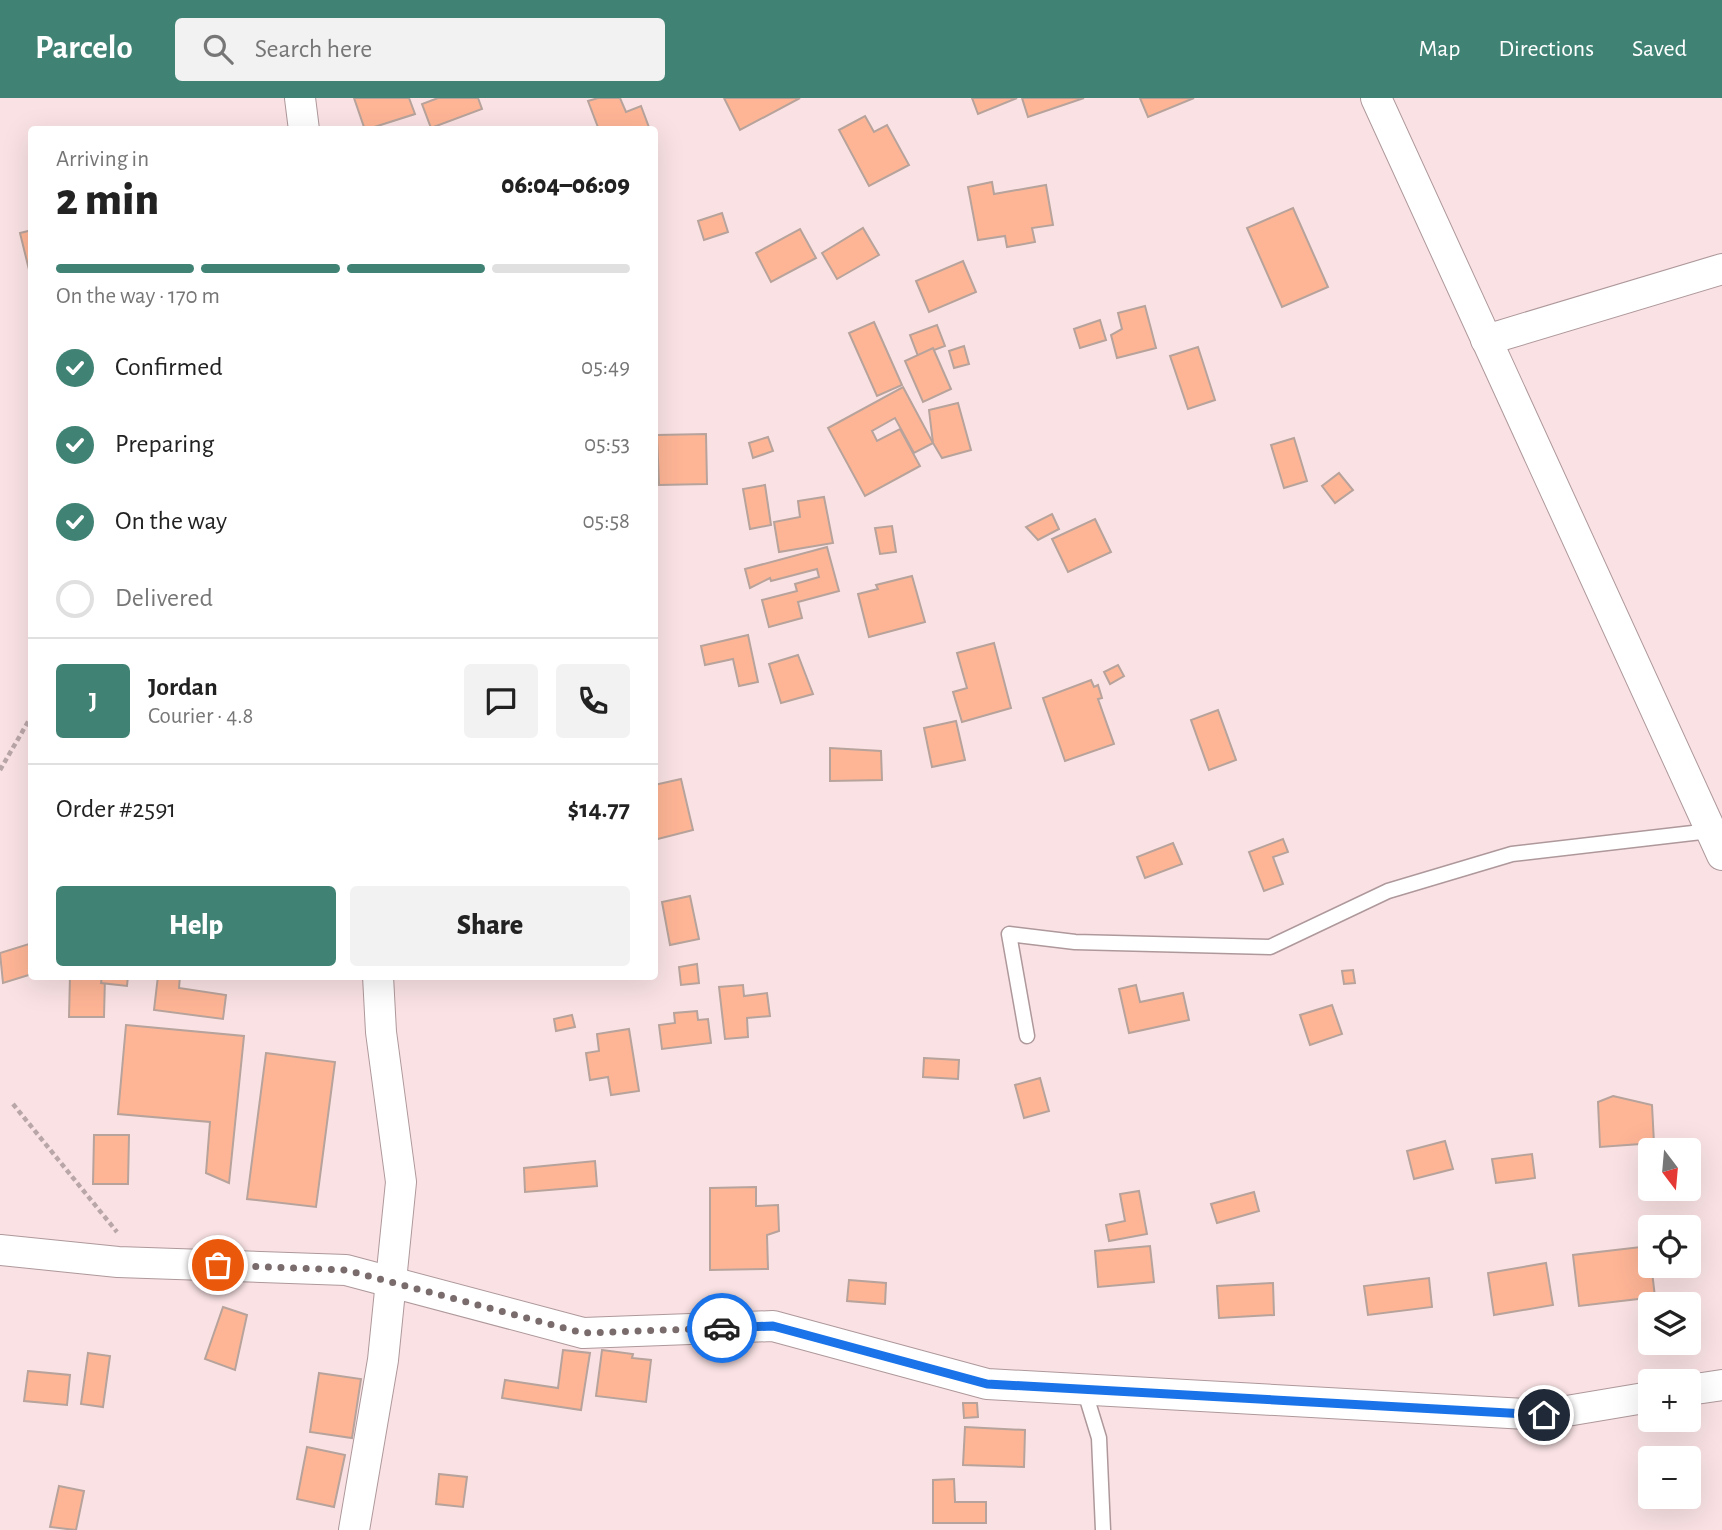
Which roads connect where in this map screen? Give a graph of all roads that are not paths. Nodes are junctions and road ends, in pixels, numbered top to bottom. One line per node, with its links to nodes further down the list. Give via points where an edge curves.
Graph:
1 (300, 98): 3 (street)
2 (1376, 98): 5 (street)
3 (304, 126)
4 (1722, 269): 5 (street)
5 (1486, 340): 6 (street)
6 (1718, 837): 8 (lane, via 1512,854 1388,891 1270,947 1075,942 1009,934)
7 (378, 980): 10 (street, via 401,1182)
8 (1027, 1036)
9 (0, 1250): 10 (street, via 141,1262 346,1270)
10 (391, 1282): 13 (street, via 583,1333 773,1326 987,1384); 15 (street)
11 (1722, 1385): 12 (street)
12 (1701, 1388)
13 (1084, 1389): 14 (street, via 1544,1415); 16 (lane, via 1099,1438)
14 (1638, 1399)
15 (355, 1530)
16 (1103, 1530)

